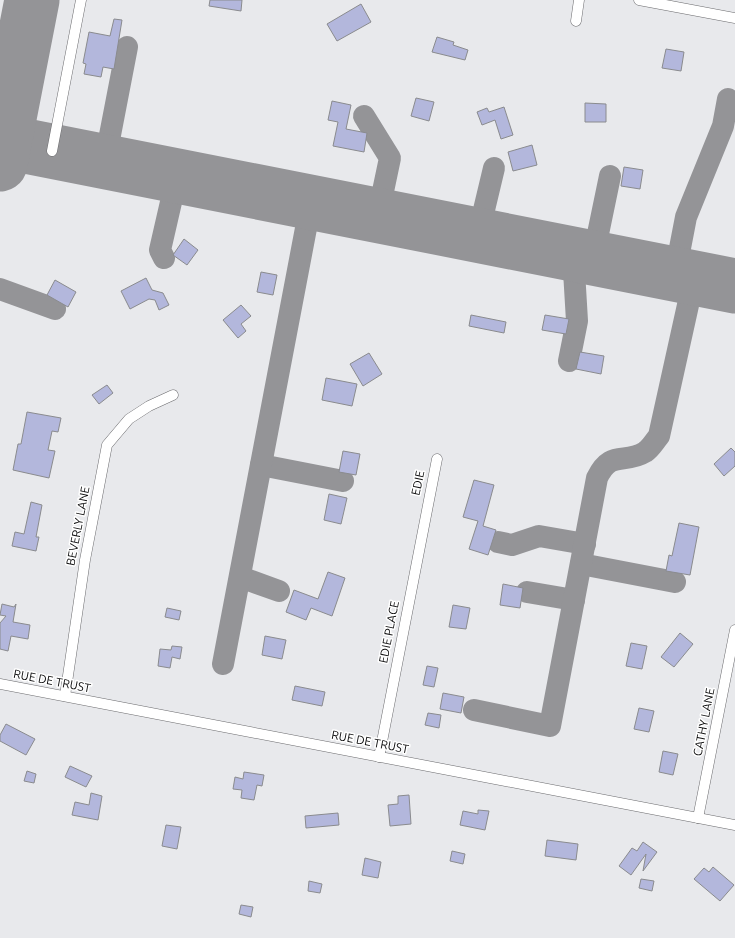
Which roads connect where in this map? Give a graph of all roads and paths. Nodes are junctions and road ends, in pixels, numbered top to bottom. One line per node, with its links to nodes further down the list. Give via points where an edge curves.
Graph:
1 (82, 0): 6 (street)
2 (579, 0): 5 (street)
3 (639, 0): 4 (street)
4 (735, 18)
5 (576, 21)
6 (52, 151)
7 (173, 395): 12 (street, BEVERLY LANE, via 129,419 107,445 85,560)
8 (436, 459): 9 (street, EDIE)
9 (425, 513): 13 (street, EDIE PLACE)
10 (735, 630): 14 (street, CATHY LANE)
11 (0, 684): 12 (street, RUE DE TRUST)
12 (65, 696): 13 (street, RUE DE TRUST)
13 (379, 757): 14 (street, RUE DE TRUST)
14 (698, 818): 15 (street, RUE DE TRUST)
15 (735, 826)

